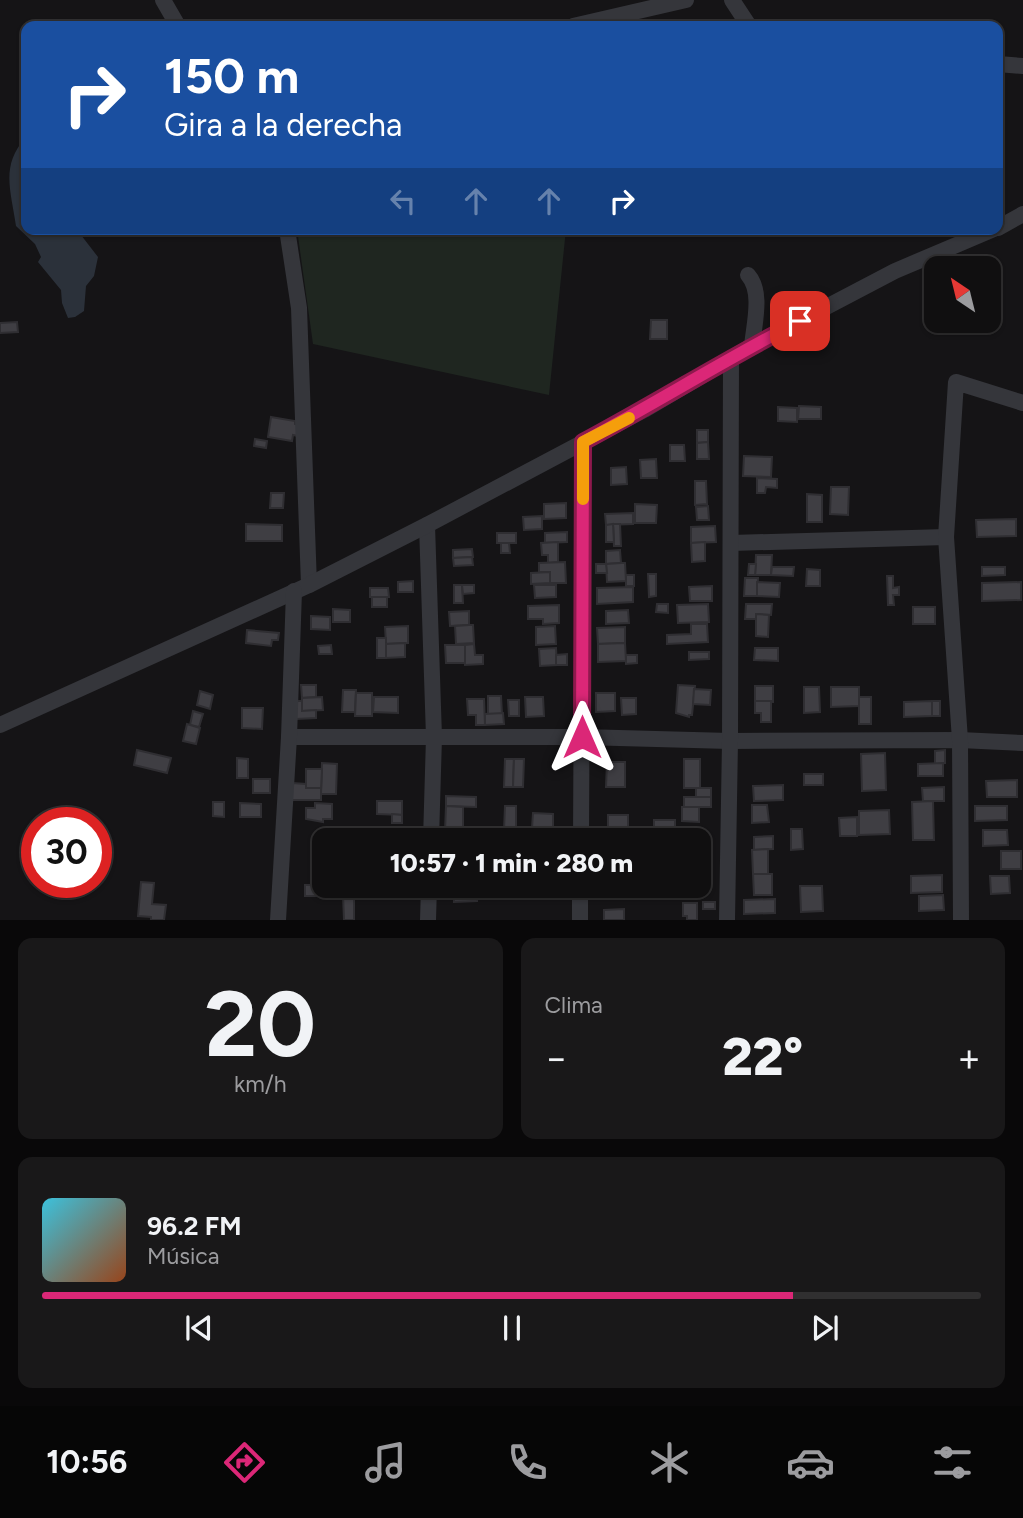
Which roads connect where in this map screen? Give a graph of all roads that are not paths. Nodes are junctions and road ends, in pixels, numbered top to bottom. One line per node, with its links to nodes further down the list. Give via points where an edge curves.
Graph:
1 (163, 0): 4 (street)
2 (686, 0): 5 (street)
3 (732, 0): 6 (street)
4 (175, 21)
5 (595, 21)
6 (746, 21)
7 (1003, 64): 8 (street)
8 (1023, 66)
9 (1023, 214): 10 (street)
10 (1003, 224)
11 (288, 235): 21 (street, via 299,308)
12 (980, 235): 14 (street, via 895,271)
13 (748, 275): 14 (street, via 757,295)
14 (752, 345): 15 (street)
15 (731, 358): 17 (street); 20 (street)
16 (1023, 403): 19 (street, via 957,382)
17 (583, 442): 18 (street); 25 (street)
18 (427, 526): 21 (street); 24 (street)
19 (946, 537): 20 (street); 26 (street)
20 (730, 542): 27 (street)
21 (301, 588): 22 (street); 23 (street)
22 (0, 725)
23 (289, 737): 24 (street); 33 (street)
24 (434, 737): 25 (street); 29 (street)
25 (582, 737): 27 (street); 30 (street)
26 (960, 740): 27 (street); 28 (street); 37 (street)
27 (730, 741): 36 (street)
28 (1023, 743)
29 (431, 828)
30 (581, 828)
31 (429, 898): 34 (street)
32 (580, 898): 35 (street)
33 (278, 919)
34 (428, 919)
35 (580, 919)
36 (727, 919)
37 (961, 919)

